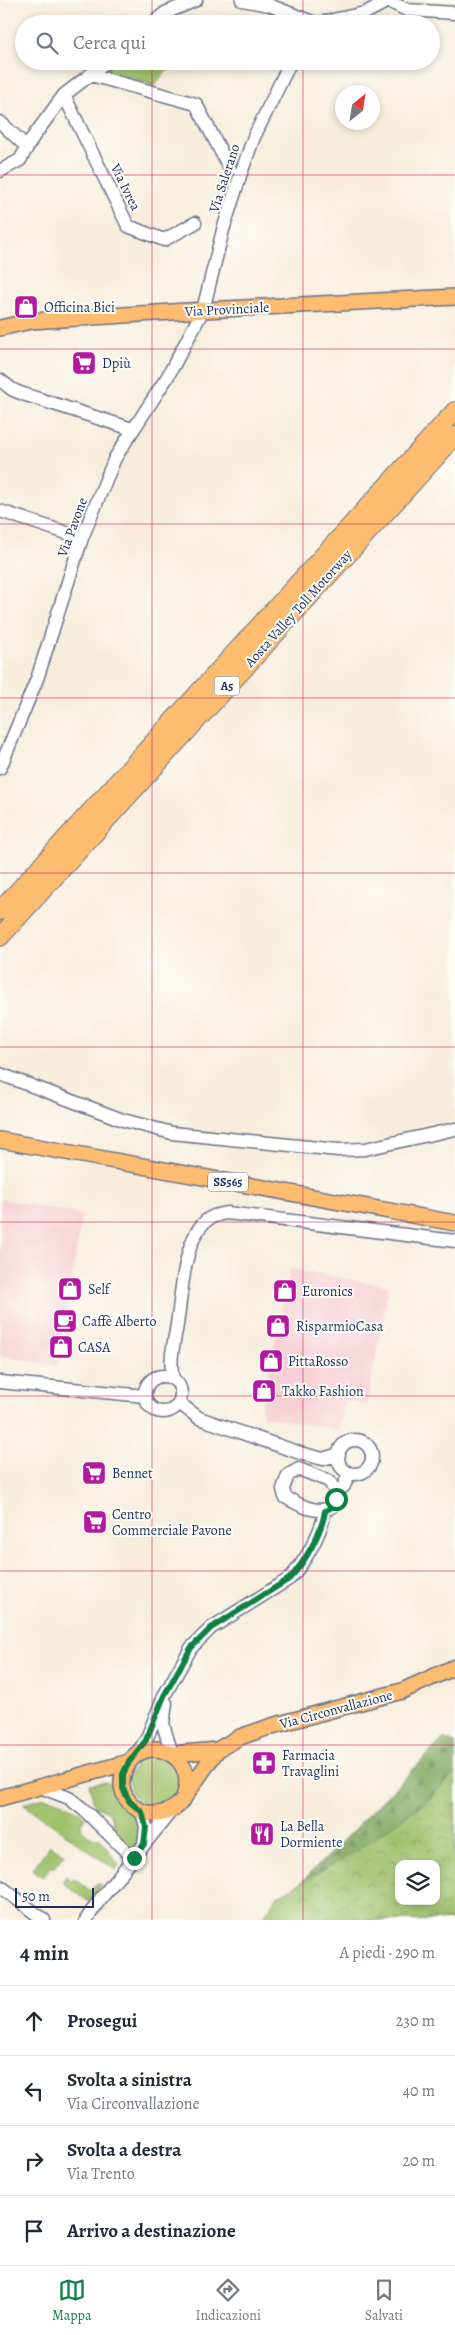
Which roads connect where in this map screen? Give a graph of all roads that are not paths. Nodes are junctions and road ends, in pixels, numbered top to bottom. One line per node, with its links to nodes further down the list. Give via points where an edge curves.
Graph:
1 (196, 0): 5 (street)
2 (242, 0): 6 (street, via 269,5)
3 (389, 1): 4 (street, via 407,10); 7 (street)
4 (455, 13)
5 (163, 15)
6 (294, 15)
7 (351, 15)
8 (97, 70): 10 (street)
9 (287, 70): 18 (street, Via Salerano, via 240,173)
10 (91, 75): 11 (street); 14 (street, via 196,104)
11 (64, 95): 13 (street); 16 (street, Via Ivrea, via 128,226 164,240)
12 (0, 122): 13 (street)
13 (27, 147): 15 (street, via 20,160)
14 (230, 169)
15 (0, 171)
16 (195, 223)
17 (455, 297): 18 (main road, Via Provinciale)
18 (202, 310): 19 (main road, Via Provinciale, via 32,322); 22 (street, Via Pavone, via 168,376)
19 (0, 328)
20 (0, 380): 22 (street, via 23,394)
21 (455, 411): 27 (highway, Aosta Valley Toll Motorway / A5)
22 (132, 429): 25 (street, Via Pavone, via 115,458)
23 (455, 436): 28 (highway, Aosta Valley Toll Motorway / A5)
24 (0, 511): 25 (street)
25 (82, 538): 26 (street, Via Pavone, via 36,678)
26 (0, 768)
27 (0, 911)
28 (0, 937)
29 (0, 1074): 30 (street, via 123,1120 172,1133 338,1150 365,1149)
30 (455, 1129)
31 (0, 1140): 32 (main road, SS565)
32 (455, 1223)
33 (455, 1241): 34 (street, via 266,1217 227,1214 212,1217 196,1234 185,1262 171,1353)
34 (173, 1378): 36 (street, via 156,1377 148,1384); 37 (street, via 181,1392)
35 (0, 1382): 36 (street)
36 (145, 1396): 37 (street, via 149,1406 158,1411 170,1411)
37 (179, 1403): 38 (street, via 199,1418 300,1453 323,1459)
38 (339, 1454): 39 (street, via 341,1465); 39 (street, via 345,1444 355,1440 370,1448 372,1458 368,1468 359,1474)
39 (349, 1473): 40 (street, via 344,1486)
40 (336, 1492): 41 (street, via 332,1507); 41 (street, via 329,1481 299,1469 288,1475 283,1489 285,1497 304,1507)
41 (325, 1511): 43 (street, via 324,1521 299,1569 289,1579 211,1628 191,1648)
42 (455, 1667): 44 (main road, Via Circonvallazione, via 402,1691 272,1726 240,1737)
43 (172, 1684): 45 (street, via 163,1712 163,1724); 46 (street, via 146,1740)
44 (217, 1750): 45 (main road, Via Circonvallazione); 51 (main road, Via Circonvallazione)
45 (172, 1754): 46 (main road, Via Circonvallazione, via 150,1750); 51 (main road, via 187,1774)
46 (133, 1759): 47 (main road, Via Circonvallazione); 49 (main road, via 123,1774)
47 (83, 1776): 48 (main road, Via Circonvallazione); 49 (main road, Via Circonvallazione, via 106,1776)
48 (40, 1787): 50 (main road, Via Circonvallazione); 55 (street, via 69,1798 84,1809)
49 (123, 1788): 53 (main road, Via Circonvallazione, via 130,1802)
50 (0, 1798)
51 (183, 1799): 52 (main road, Via Circonvallazione)
52 (171, 1811): 53 (main road); 54 (street)
53 (142, 1812): 54 (street, via 146,1827)
54 (144, 1844): 55 (street)
55 (134, 1858): 58 (street)
56 (0, 1886): 57 (street)
57 (44, 1920)
58 (86, 1920)

